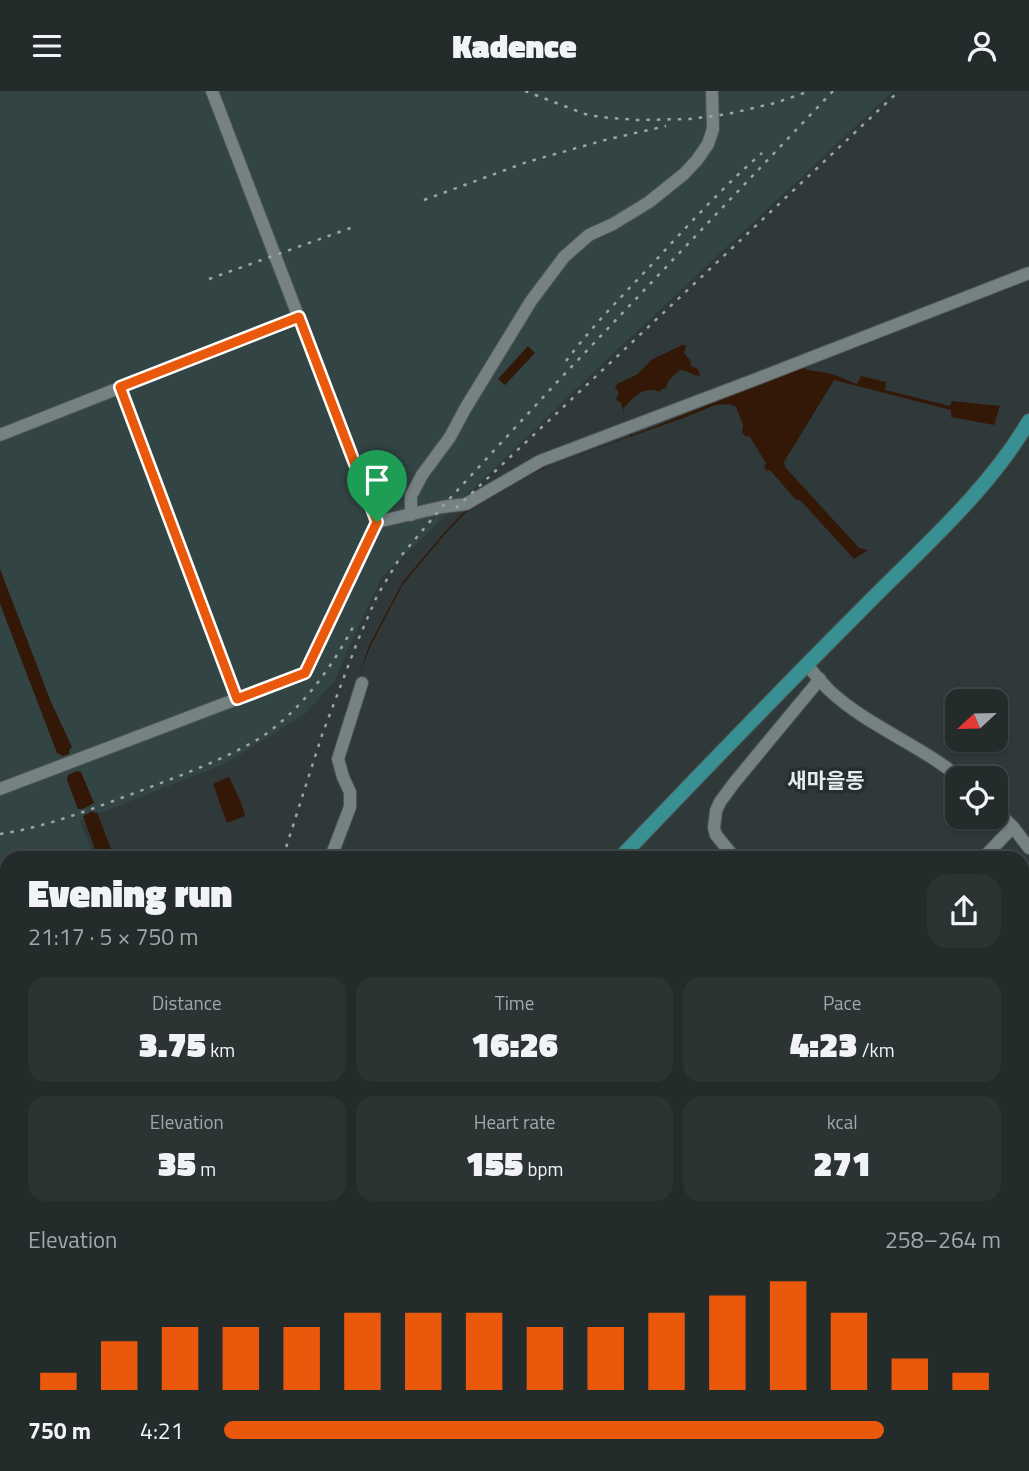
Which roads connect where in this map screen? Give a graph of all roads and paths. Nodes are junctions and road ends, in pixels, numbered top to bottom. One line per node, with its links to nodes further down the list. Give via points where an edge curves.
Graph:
1 (212, 91): 4 (street)
2 (712, 91): 8 (street, via 713,129 697,160 649,202 589,235 564,257 531,301 450,437 422,475 411,496)
3 (1029, 273): 8 (street, via 540,461 466,504)
4 (299, 317): 5 (street); 9 (street)
5 (120, 387): 7 (street); 13 (street)
6 (1029, 421): 10 (main road, via 1006,458 973,496)
7 (0, 435)
8 (411, 515): 9 (street)
9 (377, 522): 13 (street, via 305,673)
10 (807, 665): 11 (street); 20 (main road)
11 (820, 679): 14 (street, via 860,713); 21 (street, via 720,802 714,828)
12 (362, 683): 19 (street, via 338,759 351,799)
13 (237, 699): 15 (street)
14 (945, 768)
15 (0, 789)
16 (1008, 822): 17 (street)
17 (1013, 827): 18 (street); 22 (street)
18 (1029, 848)
19 (333, 851)
20 (627, 851)
21 (729, 851)
22 (990, 851)

